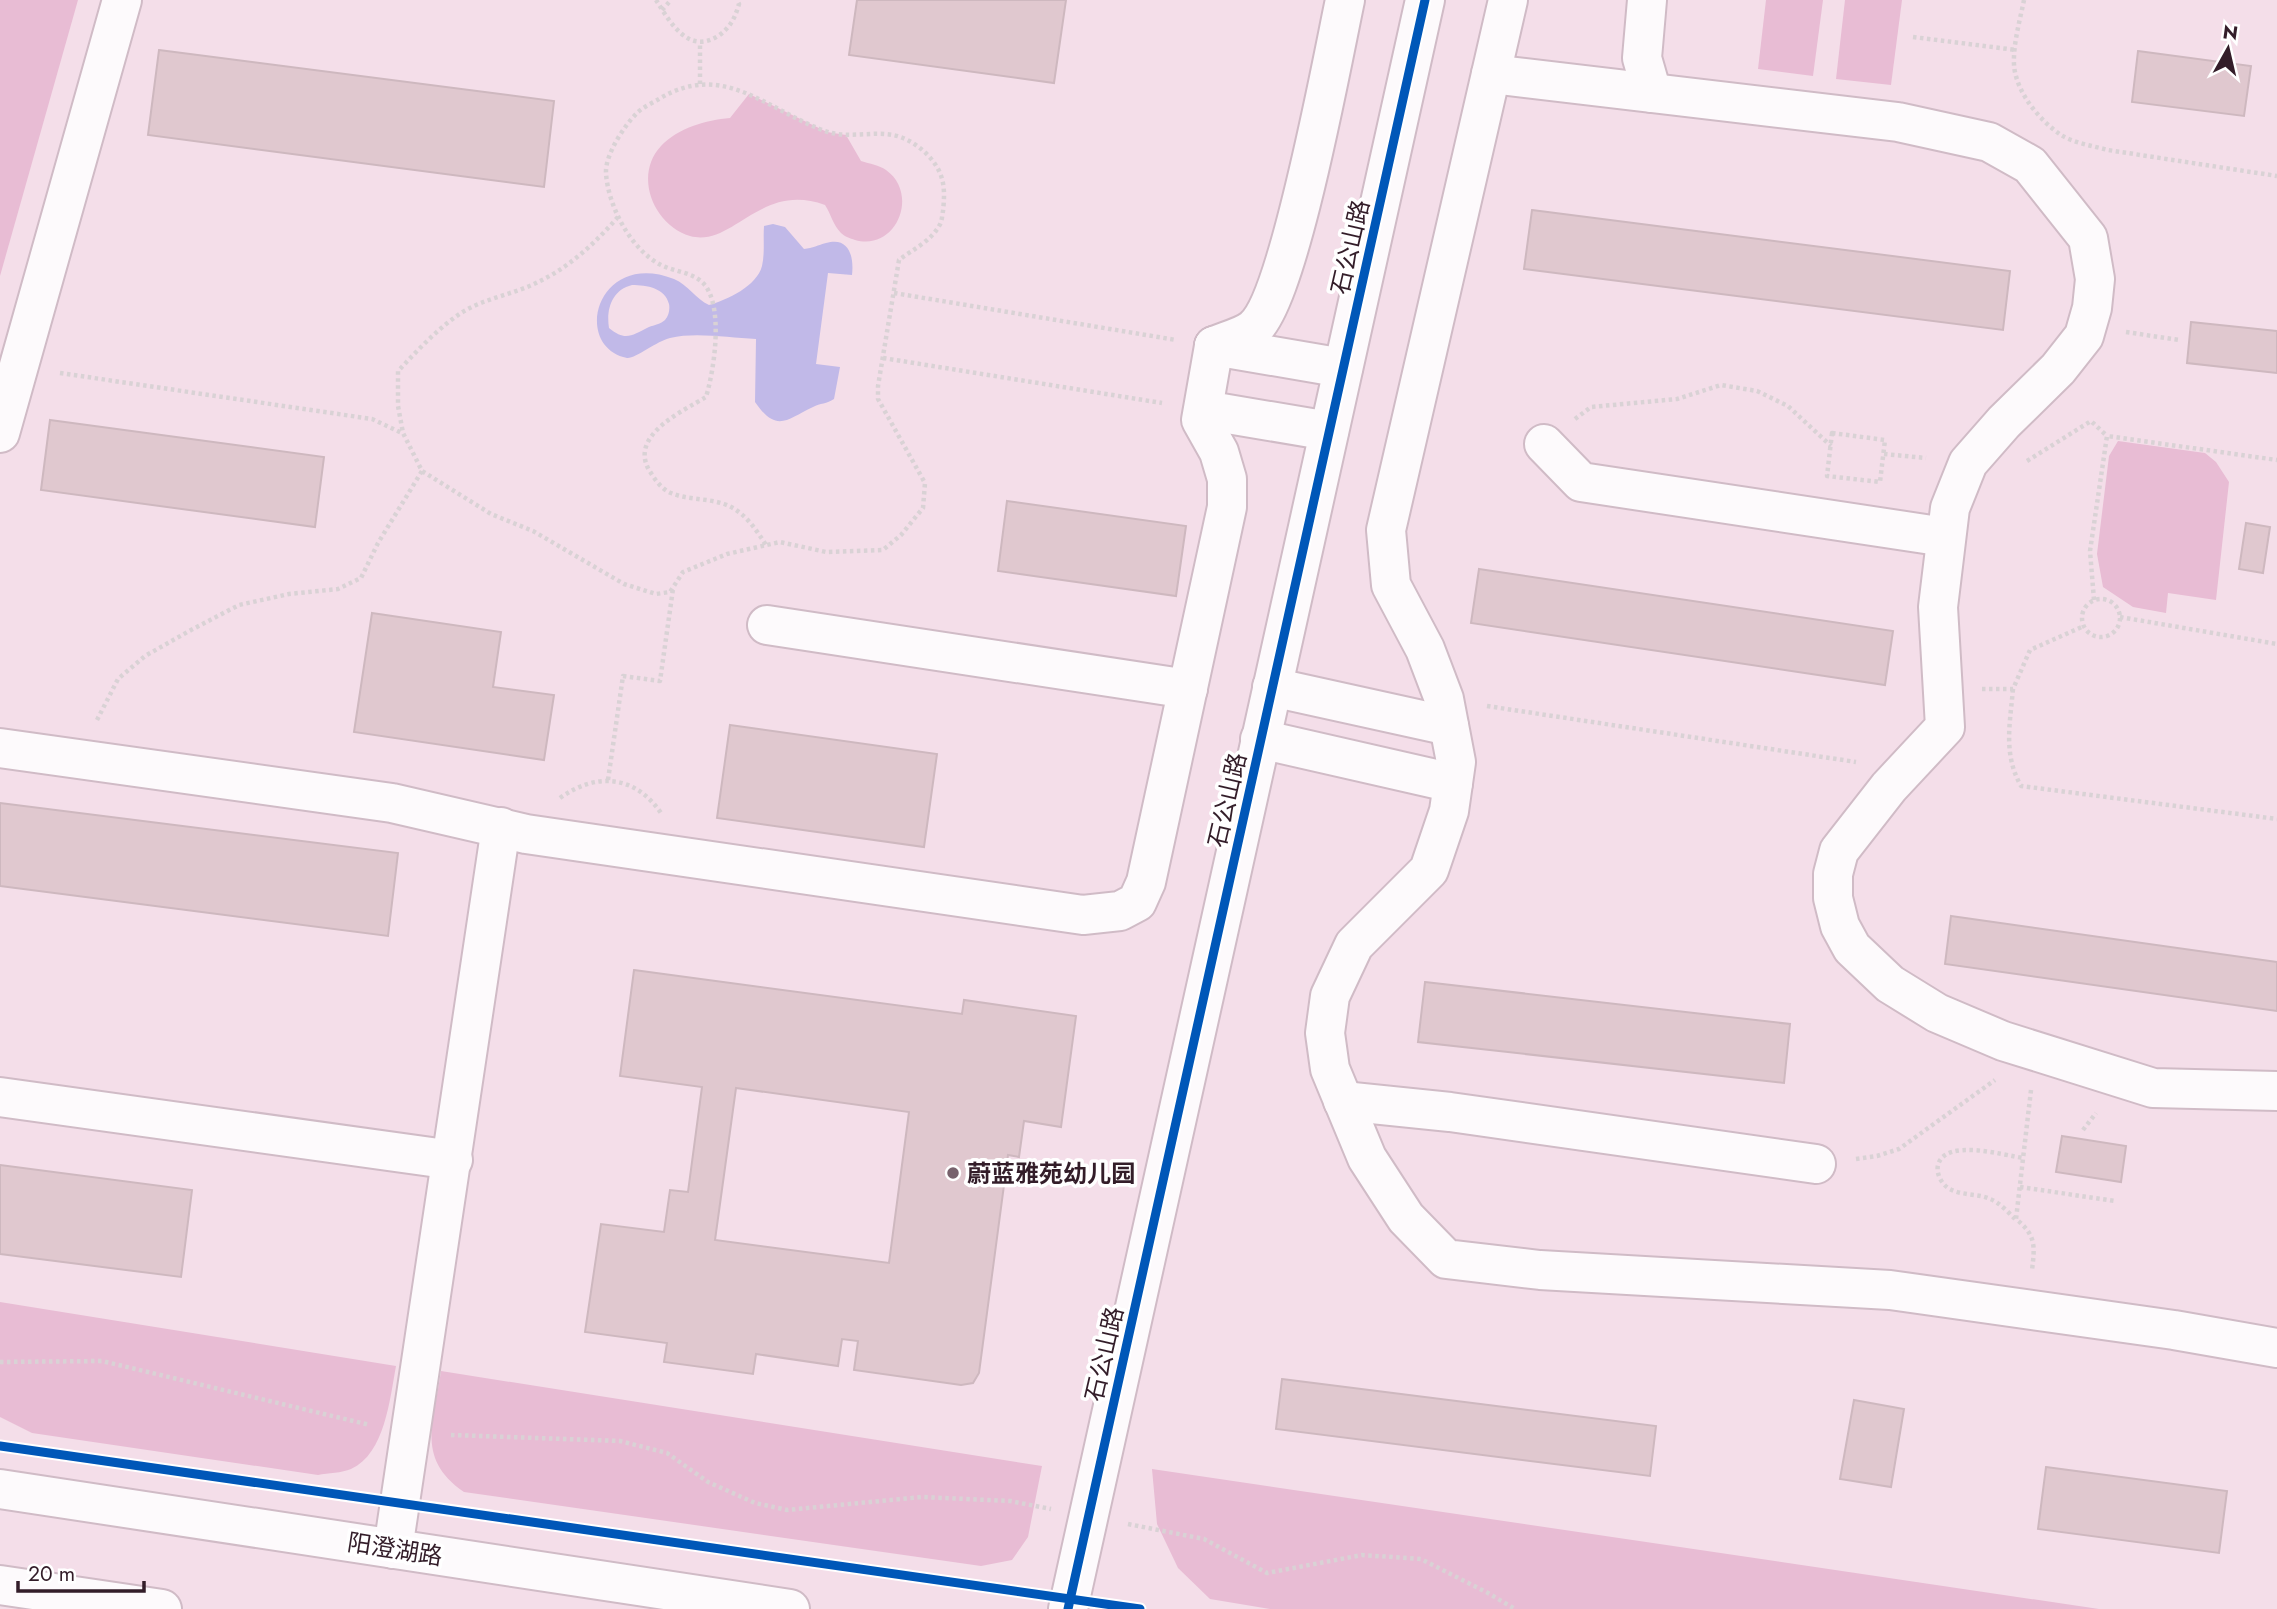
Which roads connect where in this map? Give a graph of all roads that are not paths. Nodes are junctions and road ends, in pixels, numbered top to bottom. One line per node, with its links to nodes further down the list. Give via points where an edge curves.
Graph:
1 (122, 0): 12 (street)
2 (1345, 0): 8 (street, via 1294,227 1271,303 1253,329)
3 (1425, 0): 9 (street, 石公山路)
4 (1508, 0): 6 (street)
5 (1647, 0): 7 (street, via 1642,58)
6 (1491, 74): 7 (street); 18 (street, via 1387,530 1391,584 1425,649)
7 (1652, 93): 14 (street, via 1898,122 1989,142 2029,165 2088,238 2095,279 2084,336 1968,463 1950,508)
8 (1214, 346): 9 (street); 10 (street)
9 (1343, 368): 11 (street, 石公山路)
10 (1203, 410): 11 (street); 17 (street, via 1202,420 1227,478 1227,507)
11 (1329, 431): 16 (street, 石公山路)
12 (0, 433)
13 (1544, 444): 14 (street, via 1581,482)
14 (1945, 537): 23 (street, via 1938,607 1945,727 1839,851 1832,874 1833,898 1852,948 1890,984 1937,1013 2003,1041 2153,1088)
15 (767, 625): 17 (street)
16 (1272, 687): 18 (street); 19 (street, 石公山路)
17 (1188, 689): 22 (street, via 1146,882 1137,902 1120,911 1083,915 1030,908)
18 (1446, 712): 21 (street, via 1456,762)
19 (1260, 739): 21 (street); 34 (street, 石公山路)
20 (0, 748): 22 (street, via 392,803)
21 (1453, 783): 25 (street, via 1430,870 1354,945 1330,996 1325,1033 1330,1069)
22 (501, 827): 26 (street)
23 (2277, 1091)
24 (0, 1097): 26 (street)
25 (1343, 1101): 27 (street); 28 (street, via 1367,1158 1406,1218 1446,1259 1540,1270 1889,1290)
26 (453, 1160): 30 (street)
27 (1816, 1164)
28 (2277, 1348)
29 (0, 1489): 30 (street, 阳澄湖路)
30 (393, 1549): 33 (street, 阳澄湖路)
31 (0, 1585): 32 (street)
32 (162, 1609)
33 (790, 1609)
34 (1068, 1609)

